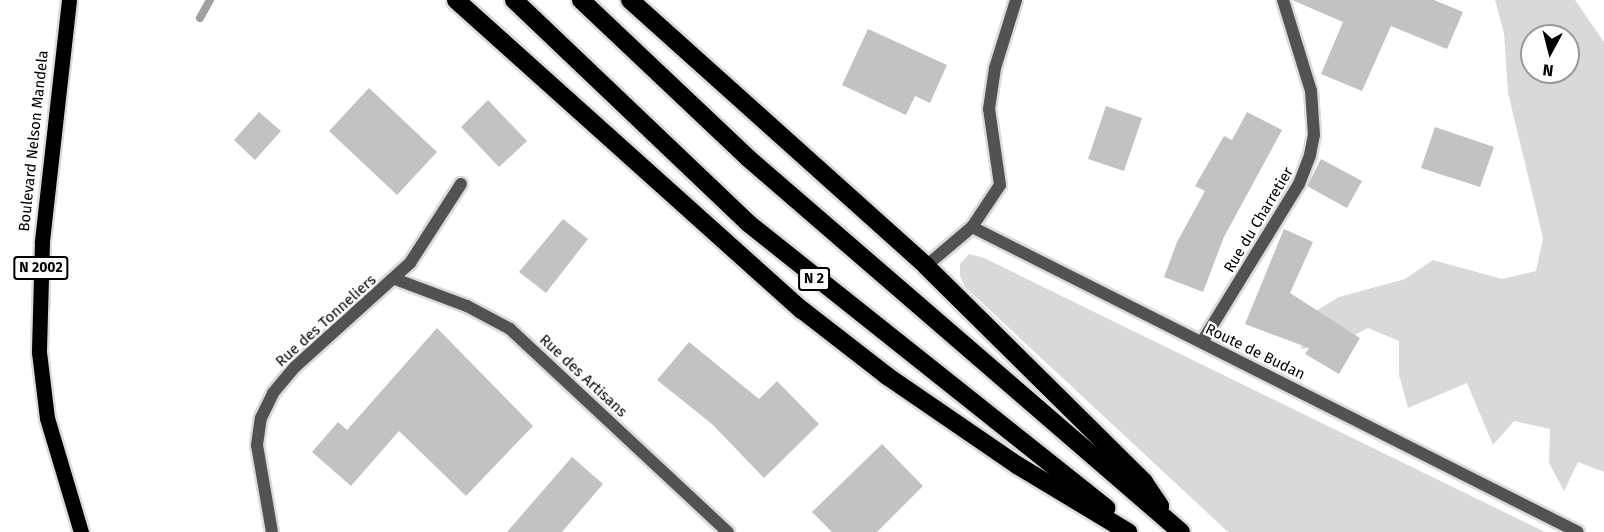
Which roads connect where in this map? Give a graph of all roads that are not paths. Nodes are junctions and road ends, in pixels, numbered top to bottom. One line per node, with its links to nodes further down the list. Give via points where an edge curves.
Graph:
1 (69, 0): 14 (main road, Boulevard Nelson Mandela / N 2002, via 42,242 39,352 47,418)
2 (456, 0): 17 (highway, via 811,316 887,376)
3 (514, 0): 18 (highway, N 2, via 748,223 1011,428)
4 (581, 0): 13 (highway, via 748,158)
5 (630, 0): 10 (highway)
6 (1016, 0): 9 (street, via 995,68 989,109 1000,185)
7 (1283, 0): 12 (street, Rue du Charretier, via 1311,91 1314,124 1310,155 1299,184)
8 (461, 184): 11 (street, Rue des Tonneliers, via 410,263)
9 (972, 227): 10 (street); 12 (street, Route de Budan)
10 (926, 266): 13 (highway, via 1144,482)
11 (395, 279): 15 (street, Rue des Tonneliers, via 296,366 273,393 261,418 257,445); 16 (street, Rue des Artisans, via 467,306 510,329)
12 (1202, 342): 19 (street, Route de Budan)
13 (1177, 529)
14 (81, 532)
15 (272, 532)
16 (728, 532)
17 (1128, 532)
18 (1135, 532)
19 (1578, 532)

